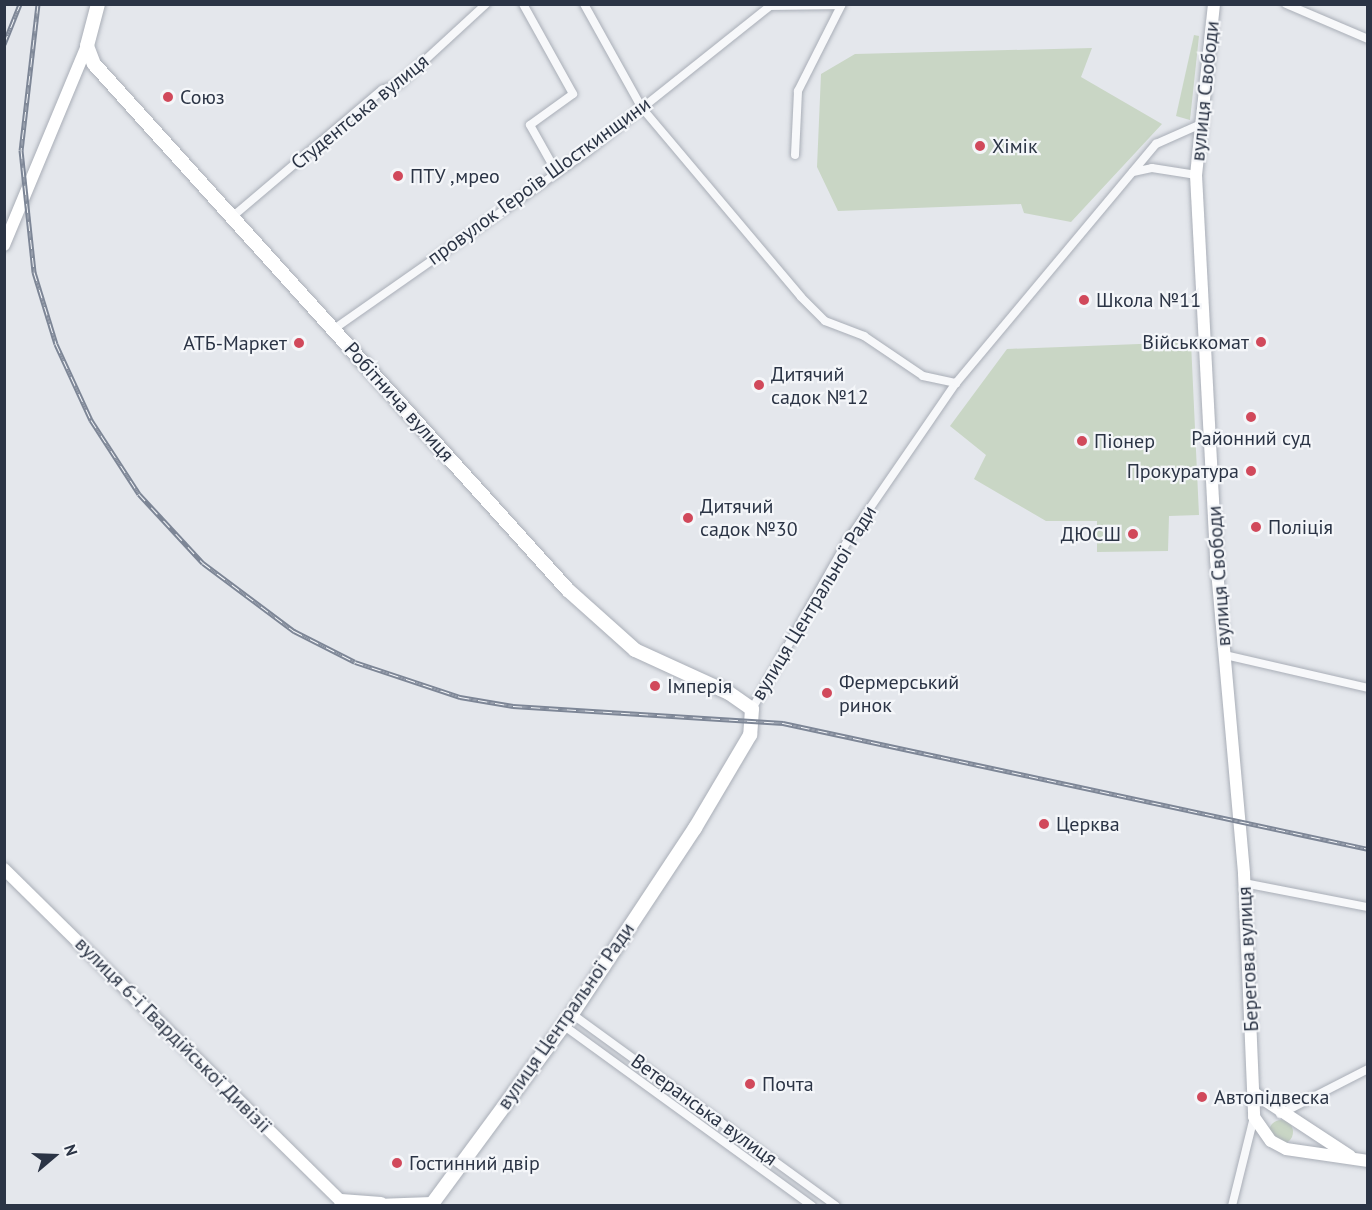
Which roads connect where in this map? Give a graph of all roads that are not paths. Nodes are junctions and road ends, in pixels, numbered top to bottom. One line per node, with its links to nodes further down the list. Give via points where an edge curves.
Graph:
1 (98, 4): 9 (main road)
2 (486, 4): 16 (street, Студентська вулиця, via 400,83 382,90)
3 (523, 4): 13 (street, via 573,94 531,125)
4 (585, 4): 10 (street)
5 (1214, 4): 11 (main road, вулиця Свободи)
6 (1286, 4): 8 (street)
7 (842, 5): 10 (street, провулок Героїв Шосткинщини, via 770,6); 12 (street, via 798,91)
8 (1368, 39)
9 (87, 46): 16 (main road, Робітнича вулиця, via 94,64); 17 (main road)
10 (642, 108): 13 (street, провулок Героїв Шосткинщини); 19 (street, via 825,321 864,336 922,376)
11 (1201, 124): 14 (street, вулиця Центральної Ради, via 1156,144); 15 (main road, вулиця Свободи)
12 (795, 155)
13 (557, 172): 18 (street, провулок Героїв Шосткинщини)
14 (1133, 172): 15 (street, via 1152,168); 19 (street, вулиця Центральної Ради)
15 (1196, 176): 20 (main road, вулиця Свободи)
16 (232, 217): 18 (main road, Робітнича вулиця)
17 (4, 245)
18 (334, 329): 22 (main road, Робітнича вулиця, via 610,633)
19 (956, 383): 22 (street, вулиця Центральної Ради, via 842,550)
20 (1225, 655): 21 (street); 23 (main road, вулиця Свободи)
21 (1368, 688)
22 (752, 709): 27 (main road, вулиця Центральної Ради, via 750,735 701,819)
23 (1238, 824): 25 (main road, Берегова вулиця)
24 (4, 869): 36 (main road, вулиця 6-ї Гвардійської Дивізії)
25 (1244, 883): 26 (street); 30 (main road, Берегова вулиця)
26 (1368, 907)
27 (572, 1014): 28 (main road, вулиця Центральної Ради); 40 (street, Ветеранська вулиця)
28 (563, 1025): 38 (main road, вулиця Центральної Ради); 39 (street, Ветеранська вулиця)
29 (1368, 1069): 31 (street)
30 (1254, 1093): 31 (main road); 32 (main road, Берегова вулиця)
31 (1280, 1114): 32 (main road); 33 (main road)
32 (1254, 1118): 34 (main road, via 1271,1141); 41 (street, Берегова вулиця)
33 (1296, 1125): 34 (main road, via 1300,1136); 35 (main road)
34 (1286, 1149): 35 (main road)
35 (1362, 1160)
36 (341, 1201): 37 (main road)
37 (379, 1205): 38 (main road)
38 (432, 1205)
39 (812, 1206)
40 (836, 1206)
41 (1232, 1206)

